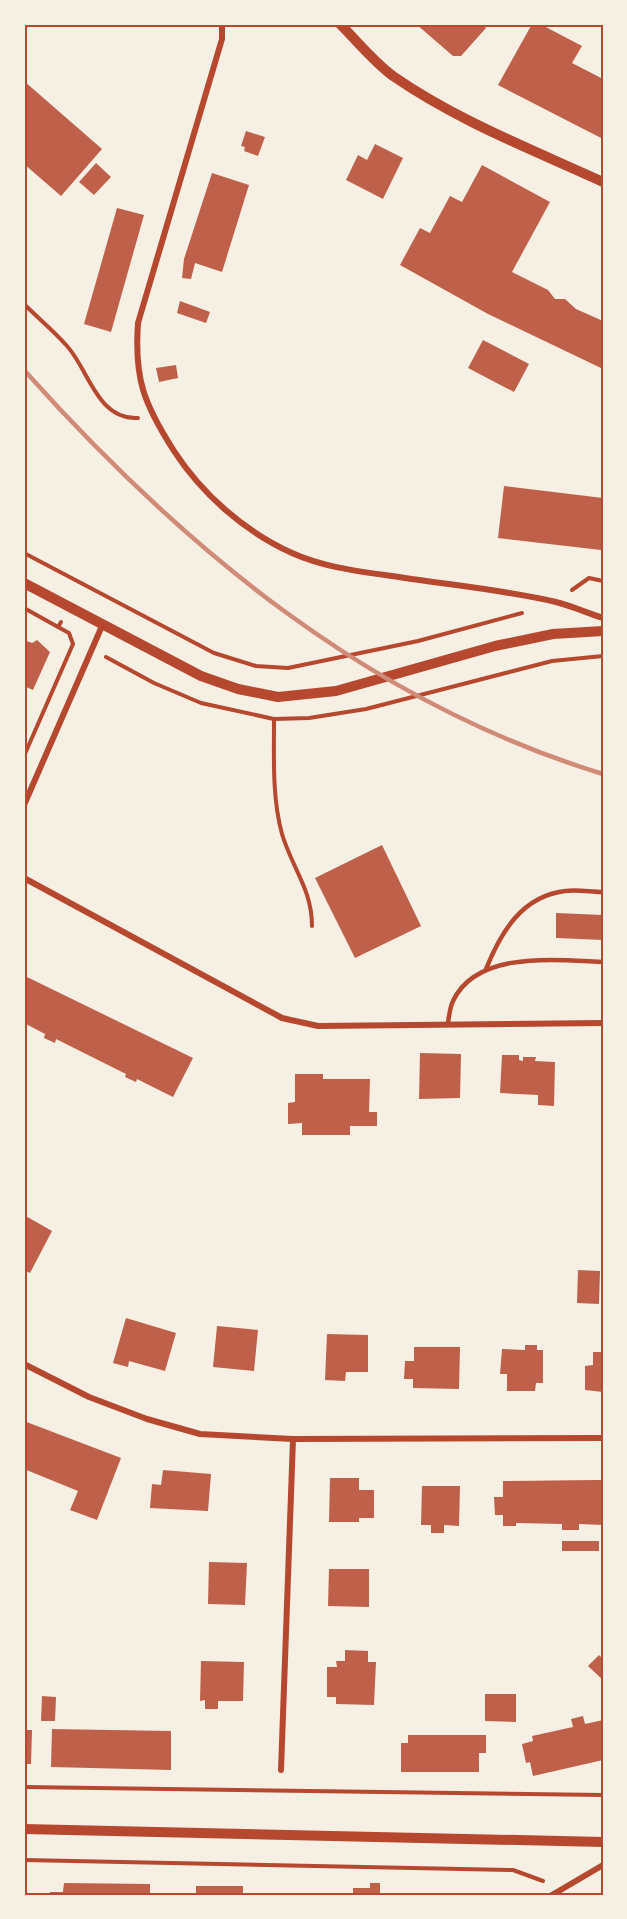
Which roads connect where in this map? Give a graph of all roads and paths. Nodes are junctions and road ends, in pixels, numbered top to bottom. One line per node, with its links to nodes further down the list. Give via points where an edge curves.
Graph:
1 (222, 24): 5 (street, via 222,39 138,323 136,356 140,383)
2 (340, 24): 3 (street, via 391,74 430,98 491,133)
3 (603, 182)
4 (24, 304): 5 (path, via 69,348 90,386 112,411 131,418)
5 (154, 417): 10 (street, via 186,469 214,501 293,554 337,567)
6 (24, 553): 9 (path)
7 (603, 581): 10 (path, via 589,578)
8 (24, 583): 12 (street)
9 (82, 584): 10 (path, via 214,653 256,666 288,668 418,641); 12 (path)
10 (556, 602): 13 (street)
11 (24, 608): 15 (path)
12 (69, 608): 14 (street); 15 (path)
13 (603, 618)
14 (102, 626): 16 (street, via 201,676 278,697 336,691 495,646 553,634); 18 (street)
15 (58, 627): 17 (path)
16 (603, 631)
17 (71, 638): 18 (path); 21 (path, via 73,644)
18 (92, 649): 20 (path, via 201,703); 22 (street)
19 (603, 656): 20 (path, via 552,661 366,710)
20 (274, 719): 25 (path, via 277,814 288,853 312,904)
21 (24, 756)
22 (24, 805)
23 (24, 878): 28 (street, via 282,1018 318,1026)
24 (603, 892): 27 (lane, via 566,890 537,898 513,919 498,940)
25 (312, 926)
26 (603, 962): 27 (lane, via 557,960)
27 (486, 969): 28 (lane, via 459,992)
28 (448, 1023): 29 (street)
29 (603, 1023)
30 (24, 1364): 32 (street, via 89,1397 200,1434)
31 (603, 1438): 32 (street)
32 (293, 1439): 33 (street)
33 (281, 1770)
34 (24, 1787): 35 (path)
35 (603, 1795)
36 (24, 1829): 37 (street)
37 (603, 1842)
38 (24, 1860): 40 (path, via 513,1870)
39 (603, 1865): 40 (street)
40 (560, 1890): 41 (street)
41 (552, 1895)

